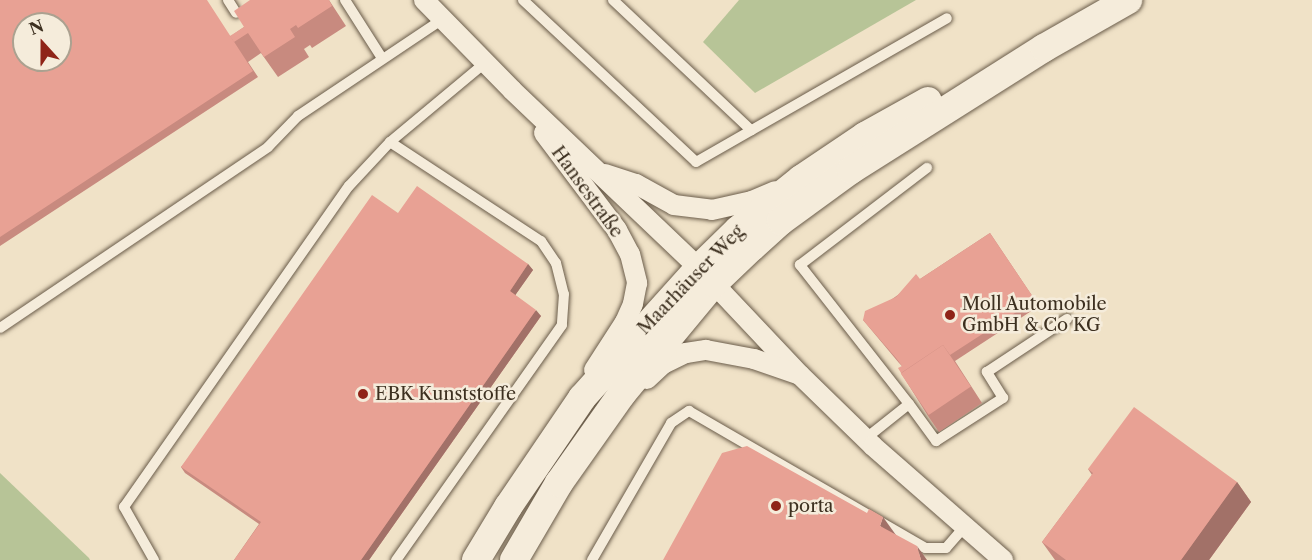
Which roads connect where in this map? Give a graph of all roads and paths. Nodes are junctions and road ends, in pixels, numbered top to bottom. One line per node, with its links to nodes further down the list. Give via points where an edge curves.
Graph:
1 (228, 0): 7 (lane)
2 (345, 0): 11 (lane)
3 (424, 0): 9 (street, Hansestraße)
4 (523, 0): 14 (lane, via 696,162)
5 (613, 0): 14 (lane)
6 (1128, 0): 10 (main road, Maarhäuser Weg)
7 (236, 13)
8 (947, 18): 14 (lane)
9 (443, 20): 11 (lane); 12 (street, Hansestraße)
10 (1044, 48): 18 (main road, Maarhäuser Weg, via 928,101 865,136); 19 (main road, Maarhäuser Weg, via 842,176)
11 (382, 58): 21 (lane, via 298,116 268,147)
12 (486, 62): 13 (street, Hansestraße); 15 (lane)
13 (512, 90): 17 (street, Hansestraße); 24 (street, Hansestraße, via 617,230 630,254 637,283 625,322 597,364)
14 (751, 130)
15 (390, 142): 28 (lane, via 349,186 124,507); 29 (lane, via 541,241 556,262 564,294 562,325)
16 (927, 168): 25 (lane, via 800,265)
17 (599, 172): 18 (street, Hansestraße, via 636,184 674,205 712,210 752,201); 19 (street, Hansestraße)
18 (801, 179): 19 (main road, Maarhäuser Weg, via 738,230)
19 (706, 276): 22 (street, Hansestraße); 23 (main road, Maarhäuser Weg); 24 (main road, Maarhäuser Weg)
20 (1067, 319): 25 (lane, via 987,372 1003,398 936,441)
21 (0, 328)
22 (800, 375): 23 (street, Hansestraße, via 754,358 706,350 686,353 663,364); 26 (street, Hansestraße)
23 (621, 395): 31 (main road, Maarhäuser Weg, via 559,483)
24 (582, 398): 30 (main road, Maarhäuser Weg)
25 (909, 404): 26 (lane)
26 (866, 439): 27 (street, Hansestraße)
27 (964, 527): 32 (lane, via 946,548 925,548 689,411 671,423); 33 (street, Hansestraße)
28 (154, 560)
29 (396, 560)
30 (476, 560)
31 (514, 560)
32 (592, 560)
33 (1003, 560)

